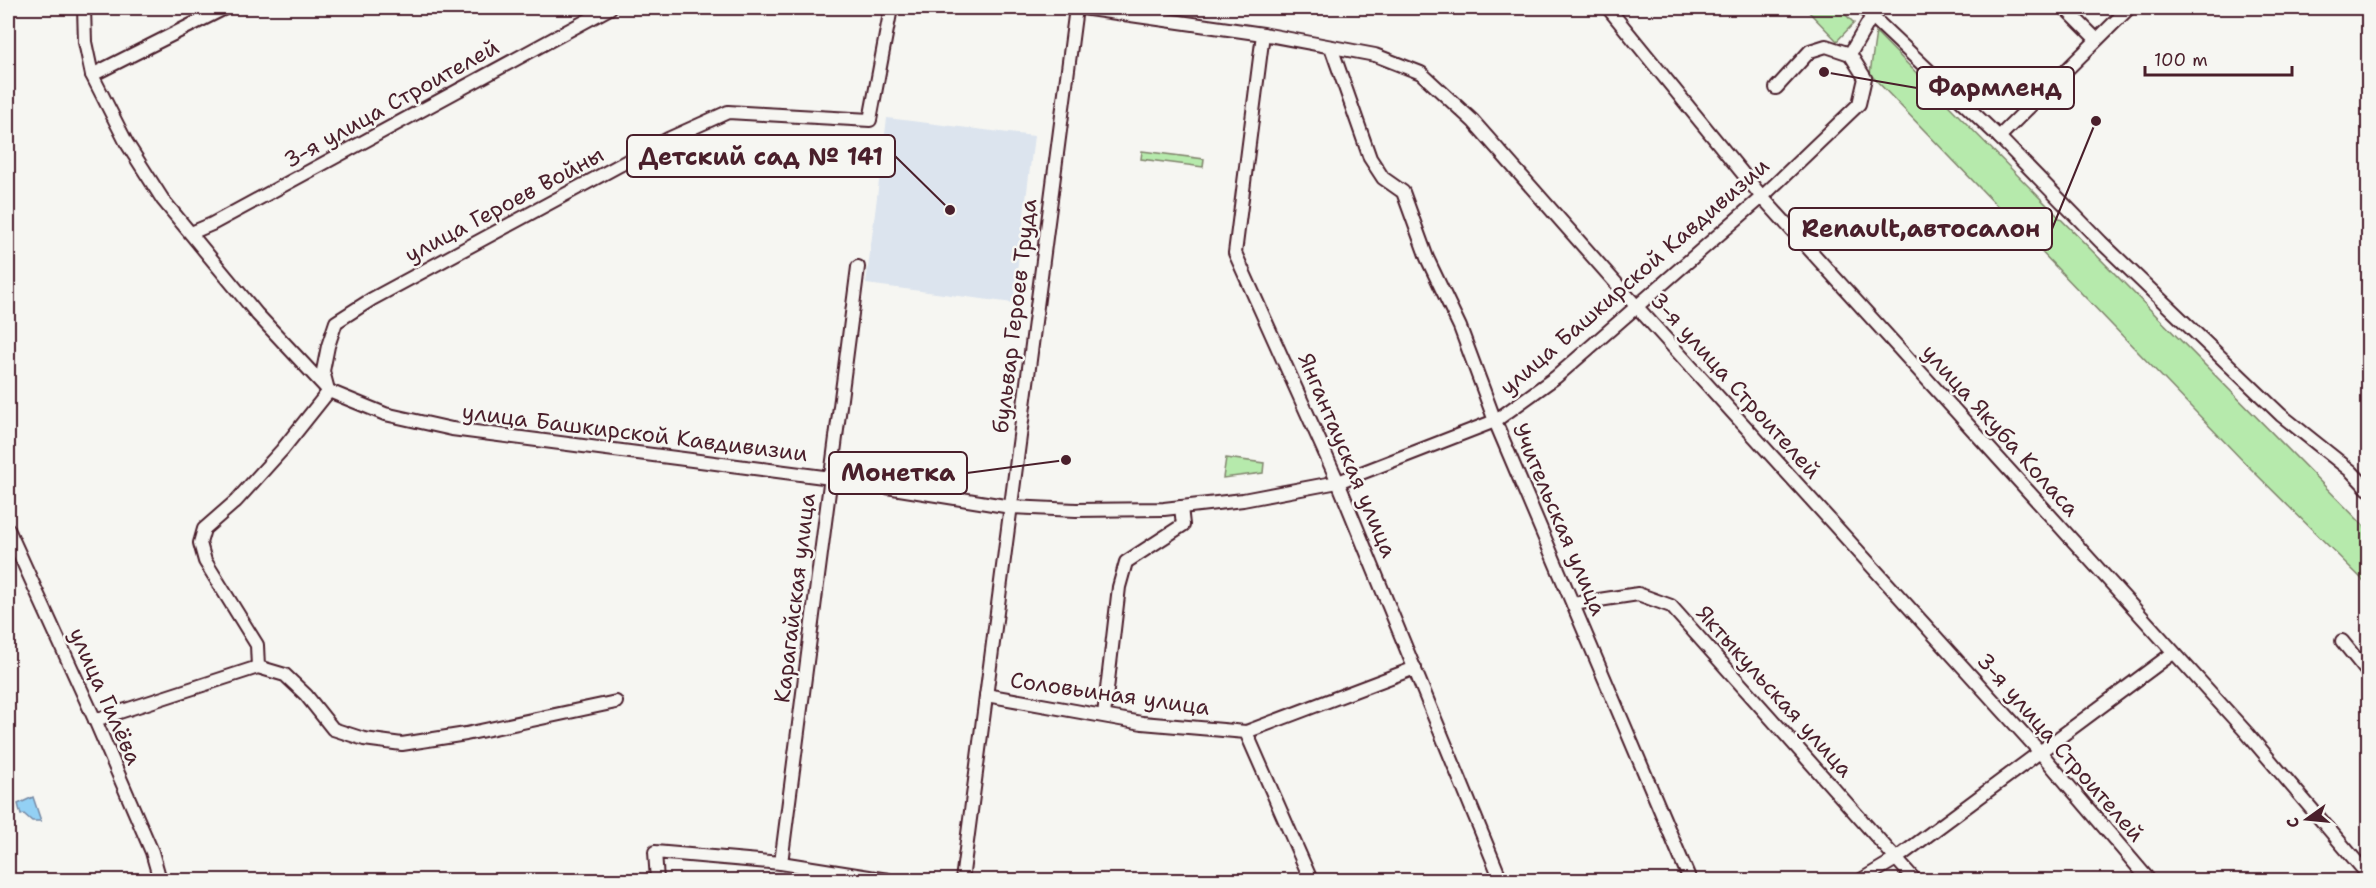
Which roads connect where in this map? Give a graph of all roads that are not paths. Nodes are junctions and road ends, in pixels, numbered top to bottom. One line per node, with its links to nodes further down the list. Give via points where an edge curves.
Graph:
1 (84, 8): 15 (street, улица Башкирской Кавдивизии, via 85,42)
2 (225, 8): 15 (street)
3 (610, 8): 19 (street, 3-я улица Строителей)
4 (891, 8): 22 (street, улица Героев Войны, via 870,120 728,111 668,139 336,322 323,370)
5 (1076, 8): 27 (street, бульвар Героев Труда)
6 (1082, 8): 11 (street, 3-я улица Строителей)
7 (1608, 8): 18 (street, улица Якуба Коласа)
8 (2065, 8): 12 (street)
9 (2129, 8): 12 (street)
10 (1868, 12): 14 (street); 17 (street)
11 (1263, 33): 13 (street, 3-я улица Строителей); 25 (street, Янгантауская улица, via 1235,253)
12 (2096, 39): 17 (street)
13 (1331, 47): 21 (street, 3-я улица Строителей, via 1375,55 1421,73 1473,121); 23 (street, Учительская улица, via 1370,158 1383,178 1403,192)
14 (1850, 54): 16 (street, via 1826,46 1810,51); 18 (street, улица Башкирской Кавдивизии, via 1864,78 1859,104)
15 (92, 75): 19 (street, улица Башкирской Кавдивизии, via 126,142 163,200)
16 (1776, 88)
17 (1999, 137): 26 (street, via 2281,415)
18 (1762, 196): 21 (street, улица Башкирской Кавдивизии); 32 (street, улица Якуба Коласа)
19 (191, 233): 22 (street, улица Башкирской Кавдивизии, via 257,314)
20 (858, 267): 24 (street, Карагайская улица)
21 (1637, 307): 23 (street, улица Башкирской Кавдивизии, via 1556,377); 41 (street, 3-я улица Строителей)
22 (329, 391): 24 (street, улица Башкирской Кавдивизии, via 385,414 452,429); 33 (street, via 236,501 204,529 200,543 205,561 257,645)
23 (1496, 421): 25 (street, улица Башкирской Кавдивизии); 30 (street, Учительская улица)
24 (831, 478): 27 (street, улица Башкирской Кавдивизии); 43 (street, Карагайская улица)
25 (1338, 482): 28 (street, улица Башкирской Кавдивизии); 34 (street, Янгантауская улица)
26 (2368, 489)
27 (1011, 507): 28 (street, улица Башкирской Кавдивизии); 36 (street, бульвар Героев Труда)
28 (1181, 507): 38 (street, via 1183,525 1126,562 1119,587)
29 (8, 530): 39 (street, улица Гилёва)
30 (1573, 604): 42 (street, Яктыкульская улица, via 1638,594 1671,606); 51 (street, Учительская улица)
31 (2342, 642): 35 (street)
32 (2173, 653): 41 (street); 44 (street, улица Якуба Коласа)
33 (258, 667): 37 (street, via 285,675 306,694 333,729 364,739 402,744); 39 (street)
34 (1415, 668): 40 (street); 50 (street, Янгантауская улица)
35 (2368, 673)
36 (986, 695): 38 (street, Соловьиная улица); 48 (street, бульвар Героев Труда)
37 (616, 702)
38 (1104, 715): 40 (street, Соловьиная улица, via 1142,723)
39 (95, 720): 45 (street, улица Гилёва, via 152,852)
40 (1246, 732): 49 (street)
41 (2040, 752): 42 (street); 54 (street, 3-я улица Строителей)
42 (1896, 859): 52 (street); 53 (street, Яктыкульская улица)
43 (781, 863): 46 (street, via 655,852); 47 (street)
44 (2368, 875)
45 (160, 880)
46 (657, 880)
47 (888, 880)
48 (962, 880)
49 (1311, 880)
50 (1501, 880)
51 (1690, 880)
52 (1861, 880)
53 (1915, 880)
54 (2149, 880)

